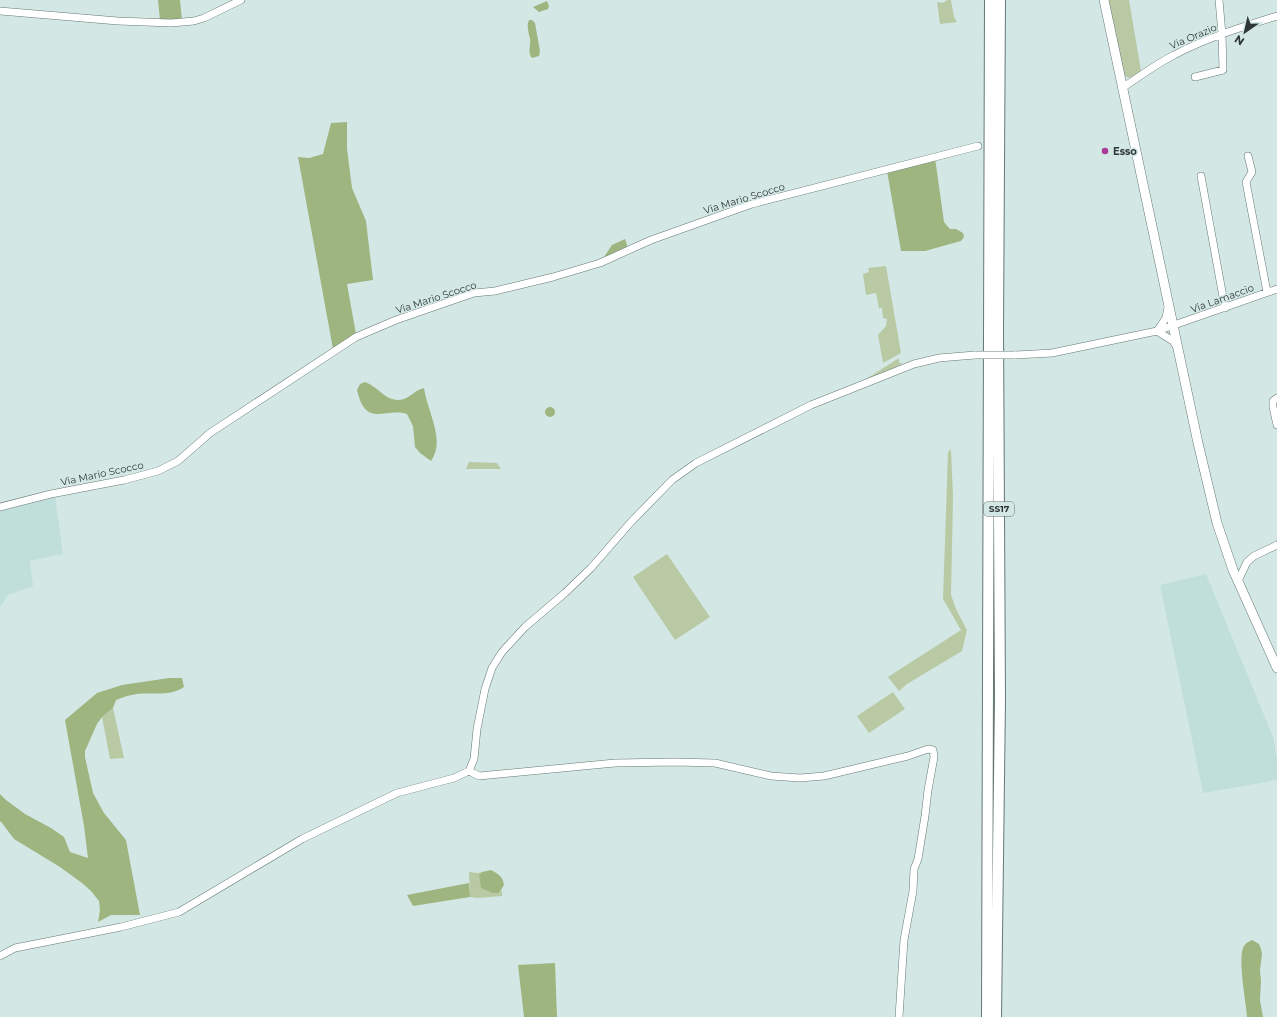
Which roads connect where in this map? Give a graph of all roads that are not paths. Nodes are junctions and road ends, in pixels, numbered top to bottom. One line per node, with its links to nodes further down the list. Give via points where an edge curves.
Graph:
1 (241, 0): 6 (street, via 204,18 171,23)
2 (990, 0): 30 (highway, SS17)
3 (1000, 0): 31 (highway, SS17, via 1000,699)
4 (1104, 0): 10 (main road)
5 (1219, 0): 8 (street)
6 (0, 11)
7 (1277, 16): 8 (street, Via Orazio)
8 (1222, 34): 9 (street, via 1223,70); 10 (street, Via Orazio, via 1172,55)
9 (1195, 77)
10 (1122, 88): 16 (main road)
11 (978, 146): 23 (street, Via Mario Scocco, via 752,204 651,240 600,263 553,278 474,293 396,320 356,337 210,433 178,462 158,471 124,480)
12 (1248, 156): 15 (street, via 1252,172 1246,182)
13 (1201, 176): 17 (street)
14 (1277, 289): 15 (street, Via Lamaccio)
15 (1268, 292): 17 (street, Via Lamaccio)
16 (1169, 305): 18 (main road); 19 (street, via 1166,318)
17 (1225, 308): 18 (street, Via Lamaccio)
18 (1173, 326): 19 (street, Via Lamaccio); 20 (main road)
19 (1158, 331): 20 (street, via 1173,341); 27 (street, Via Lamaccio, bridge, via 1052,353 975,355 939,358 914,364 811,405 696,463 672,480 591,568 525,627 502,652 492,668 485,689 474,759)
20 (1178, 348): 25 (main road, via 1217,523)
21 (1277, 398): 22 (street, via 1273,400)
22 (1277, 425)
23 (0, 507)
24 (1277, 545): 25 (street, via 1246,562)
25 (1238, 581): 26 (main road)
26 (1277, 668)
27 (469, 771): 28 (street, via 454,778 397,793 302,839 179,912 121,927 15,948); 29 (street, via 480,776 615,763 676,762 715,763 770,776 800,778 824,776 928,749 933,750 925,816 904,940)
28 (0, 956)
29 (899, 1017)
30 (987, 1017)
31 (996, 1017)

